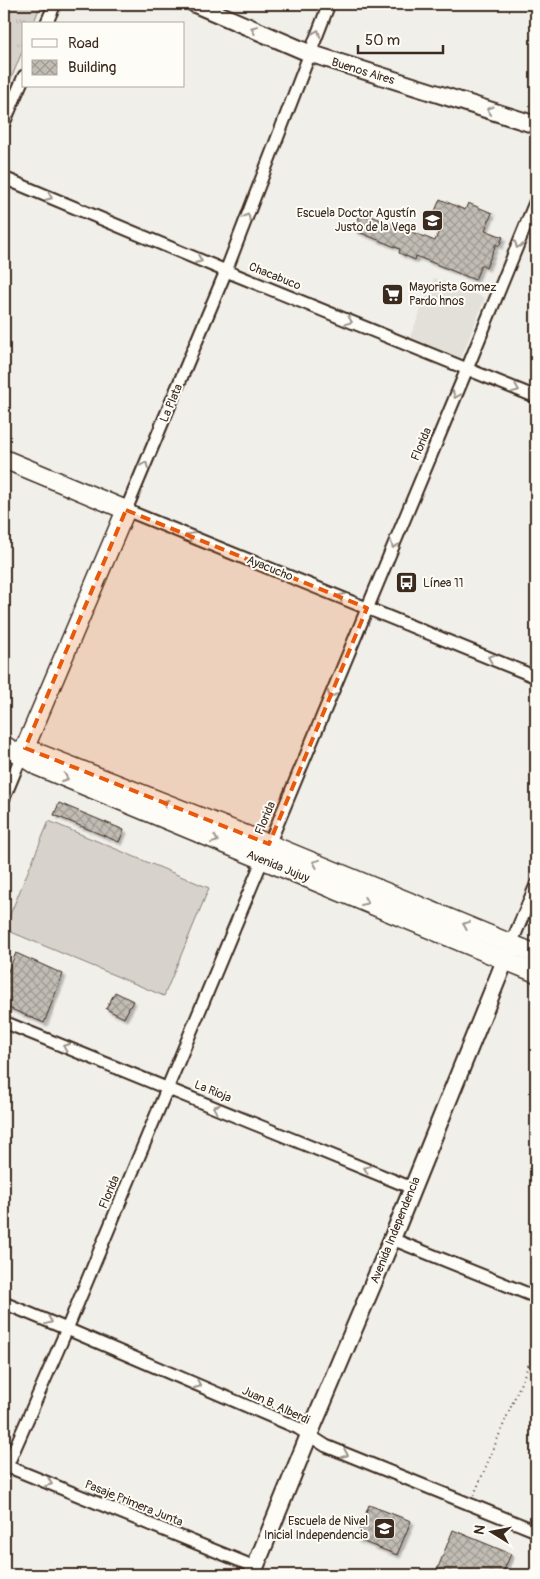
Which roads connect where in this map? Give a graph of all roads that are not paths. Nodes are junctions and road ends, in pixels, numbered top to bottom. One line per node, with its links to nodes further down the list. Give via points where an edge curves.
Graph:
1 (55, 4): 4 (street)
2 (194, 4): 5 (main road, Buenos Aires, one-way to 2)
3 (329, 4): 5 (street, La Plata, one-way to 3)
4 (47, 22)
5 (309, 54): 8 (main road, Buenos Aires, one-way to 5); 11 (street, La Plata, one-way to 5)
6 (22, 81): 7 (street)
7 (4, 123)
8 (536, 125)
9 (4, 178): 11 (street, Chacabuco, one-way to 11)
10 (536, 200): 12 (street, Florida, one-way to 12)
11 (226, 272): 12 (street, Chacabuco, one-way to 12); 15 (street, La Plata, one-way to 11)
12 (467, 369): 13 (street, Chacabuco, one-way to 13); 16 (street, Florida, one-way to 16)
13 (536, 398)
14 (4, 460): 15 (main road, Ayacucho)
15 (126, 510): 16 (street, Ayacucho, one-way to 15); 19 (main road, La Plata)
16 (367, 608): 17 (street, Ayacucho, one-way to 16); 21 (street, Florida, one-way to 21)
17 (536, 677)
18 (4, 746): 19 (main road, Avenida Jujuy)
19 (23, 753): 20 (street, La Plata); 21 (main road, Avenida Jujuy)
20 (4, 798)
21 (266, 852): 23 (main road, Avenida Jujuy); 27 (street, Florida)
22 (536, 885): 23 (street, Avenida Independencia)
23 (508, 952): 24 (main road, Avenida Jujuy); 25 (main road, Avenida Jujuy); 28 (main road, Avenida Independencia)
24 (536, 954)
25 (536, 973)
26 (4, 1022): 27 (street, La Rioja, one-way to 26)
27 (168, 1088): 28 (street, La Rioja, one-way to 27); 32 (street, Florida)
28 (412, 1188): 29 (main road, Avenida Independencia)
29 (392, 1239): 30 (street); 33 (main road, Avenida Independencia)
30 (536, 1298)
31 (4, 1303): 32 (street, Juan B. Alberdi, one-way to 32)
32 (67, 1329): 33 (street, Juan B. Alberdi, one-way to 33); 34 (street, Florida)
33 (309, 1435): 35 (street, Juan B. Alberdi, one-way to 35, via 326,1446); 36 (main road, Avenida Independencia)
34 (5, 1468): 36 (street, Pasaje Primera Junta, one-way to 36)
35 (536, 1531)
36 (253, 1571)

